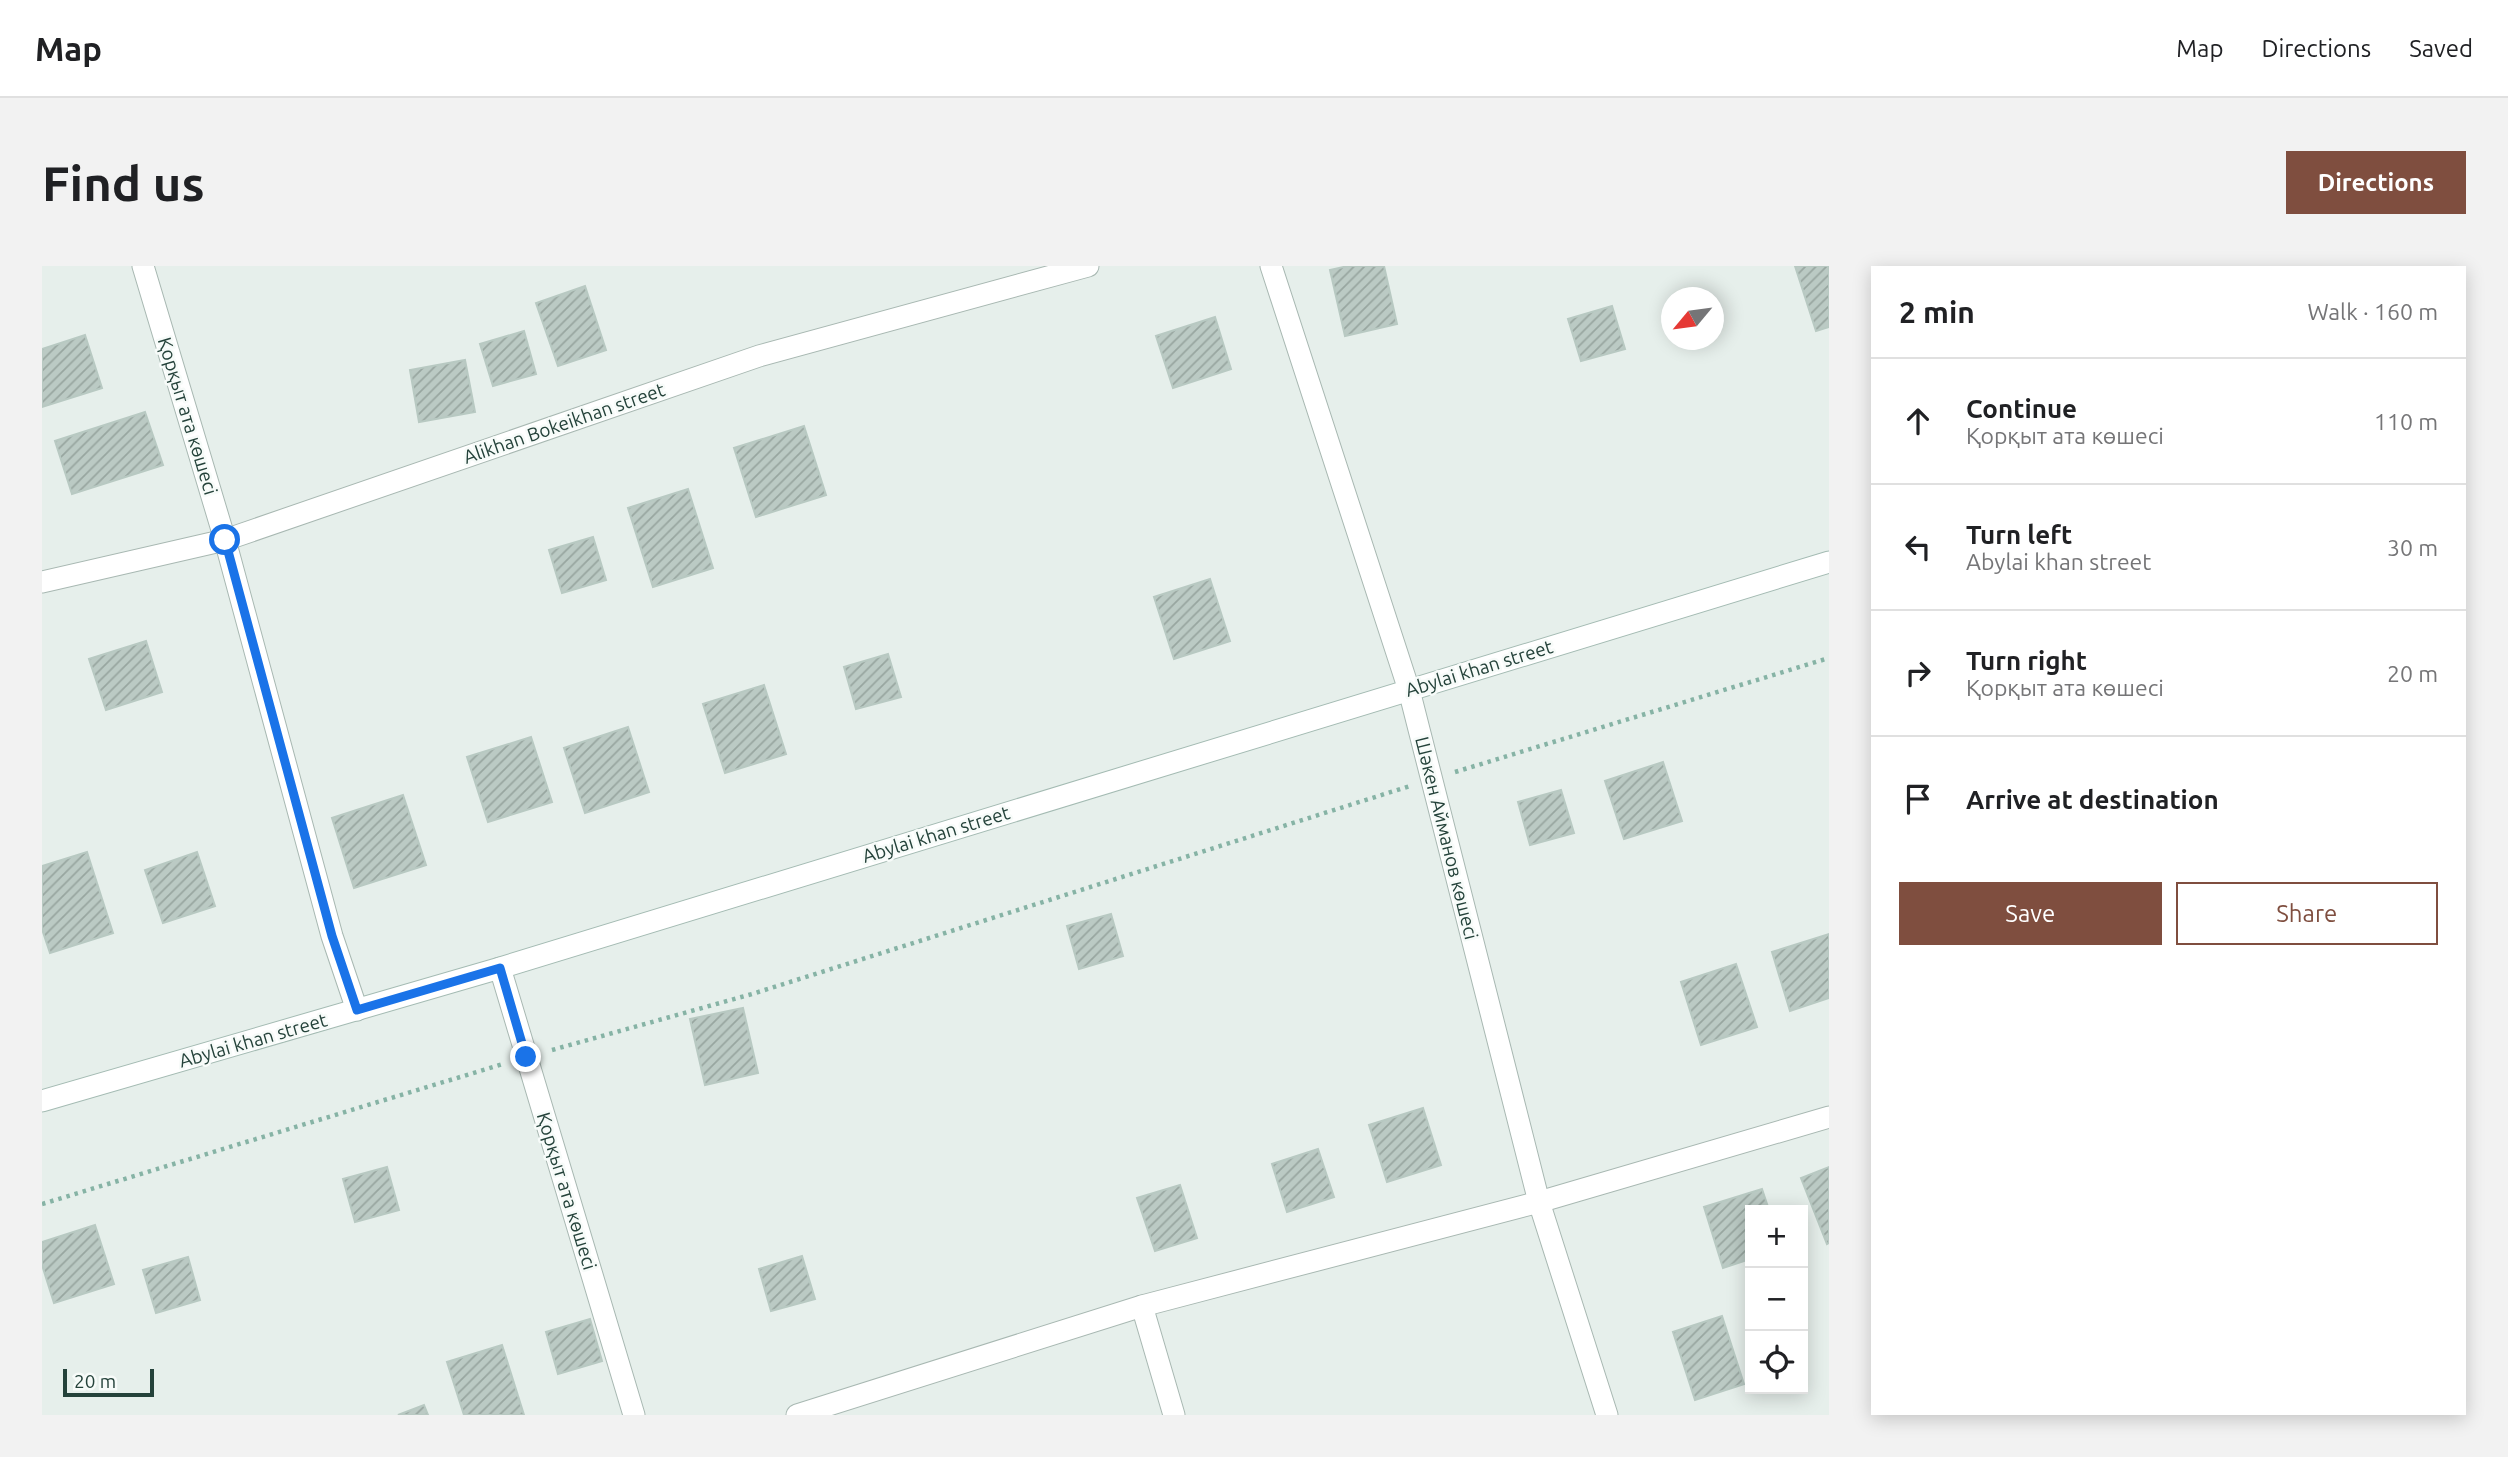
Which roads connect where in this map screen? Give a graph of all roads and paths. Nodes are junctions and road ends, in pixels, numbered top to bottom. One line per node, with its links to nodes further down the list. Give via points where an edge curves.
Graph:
1 (143, 266): 4 (street, Қорқыт ата көшесі)
2 (1088, 266): 4 (street, Alikhan Bokeikhan street, via 759,356)
3 (1271, 266): 8 (street, Шәкен Айманов көшесі)
4 (225, 540): 6 (street, Alikhan Bokeikhan street); 11 (street, Қорқыт ата көшесі, via 332,936)
5 (1829, 562): 8 (street, Abylai khan street)
6 (42, 582)
7 (1829, 658): 9 (path)
8 (1409, 690): 9 (street, Шәкен Айманов көшесі); 10 (street, Abylai khan street)
9 (1432, 779): 12 (path, via 752,995); 15 (street, Шәкен Айманов көшесі)
10 (500, 968): 11 (street, Abylai khan street); 12 (street, Қорқыт ата көшесі)
11 (357, 1010): 13 (street, Abylai khan street)
12 (526, 1057): 16 (path); 18 (street, Қорқыт ата көшесі)
13 (42, 1101)
14 (1829, 1117): 15 (street)
15 (1539, 1202): 17 (street); 21 (street, Шәкен Айманов көшесі)
16 (42, 1204)
17 (1142, 1306): 19 (street); 20 (street)
18 (634, 1415)
19 (797, 1415)
20 (1174, 1415)
21 (1607, 1415)

